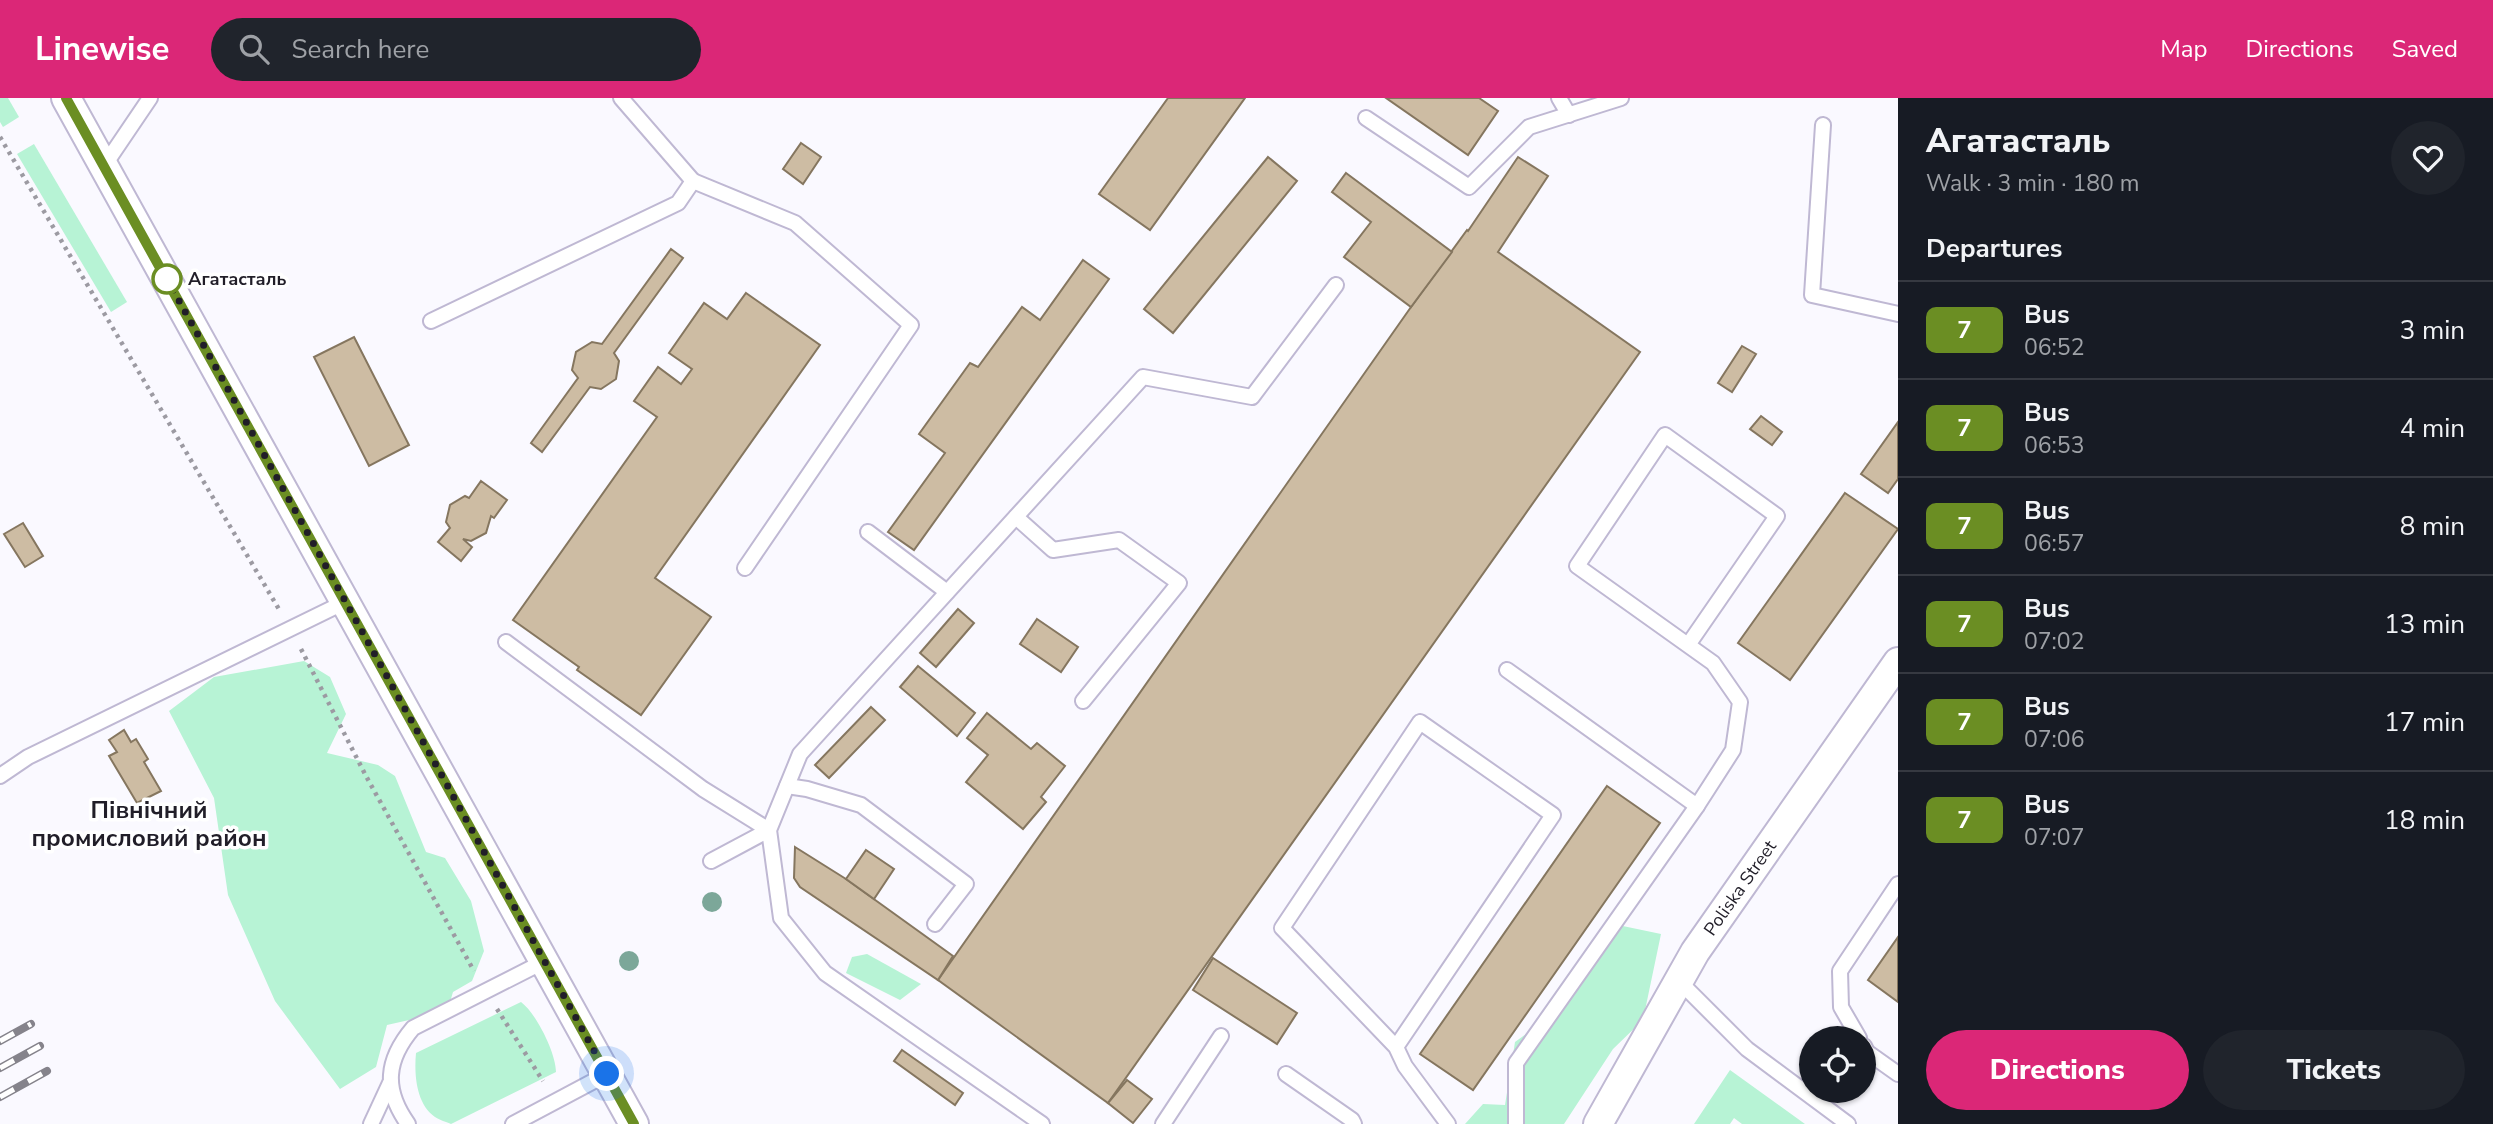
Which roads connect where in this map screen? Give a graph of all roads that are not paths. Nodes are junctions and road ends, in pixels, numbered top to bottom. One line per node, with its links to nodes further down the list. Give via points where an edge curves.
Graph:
1 (66, 98): 9 (street)
2 (150, 98): 9 (lane)
3 (621, 98): 10 (lane)
4 (1559, 98): 6 (lane)
5 (1622, 98): 6 (lane)
6 (1569, 115): 7 (lane, via 1529,127 1469,187)
7 (1366, 118)
8 (1823, 125): 12 (lane, via 1812,295)
9 (104, 166): 18 (street)
10 (693, 181): 13 (lane, via 678,203); 16 (lane, via 795,223 911,325)
11 (1336, 285): 14 (lane, via 1252,397 1143,377)
12 (1898, 314)
13 (431, 321)
14 (1016, 517): 17 (lane); 23 (lane, via 1053,550 1119,540 1179,583)
15 (868, 532): 17 (lane)
16 (745, 568)
17 (947, 592): 25 (lane, via 800,754)
18 (345, 602): 24 (lane, via 28,757); 31 (street)
19 (506, 642): 27 (lane, via 703,789)
20 (1688, 645): 20 (lane, via 1577,566 1665,435 1777,516); 26 (lane, via 1713,663 1740,702 1733,750)
21 (1898, 662): 32 (street, Poliska Street)
22 (1507, 670): 26 (lane)
23 (1083, 701)
24 (0, 776)
25 (787, 786): 27 (lane); 30 (lane, via 861,805 966,884)
26 (1697, 806): 49 (lane, via 1516,1063)
27 (769, 830): 28 (lane); 45 (lane, via 781,918 825,973)
28 (711, 861)
29 (1898, 884): 33 (lane, via 1840,971 1841,1007)
30 (935, 924)
31 (545, 961): 37 (street); 40 (lane, via 413,1028 392,1063)
32 (1678, 980): 50 (street, Poliska Street); 51 (lane, via 1747,1049)
33 (1852, 1026)
34 (1221, 1036): 46 (lane)
35 (1396, 1047): 35 (lane, via 1282,928 1420,722 1553,815); 48 (lane)
36 (1876, 1058): 39 (lane)
37 (607, 1074): 43 (lane); 44 (street)
38 (1286, 1074): 47 (lane)
39 (1898, 1074)
40 (390, 1083): 41 (lane); 42 (lane, via 397,1108)
41 (371, 1124)
42 (408, 1124)
43 (513, 1124)
44 (634, 1124)
45 (1042, 1124)
46 (1163, 1124)
47 (1354, 1124)
48 (1448, 1124)
49 (1516, 1124)
50 (1598, 1124)
51 (1848, 1124)

